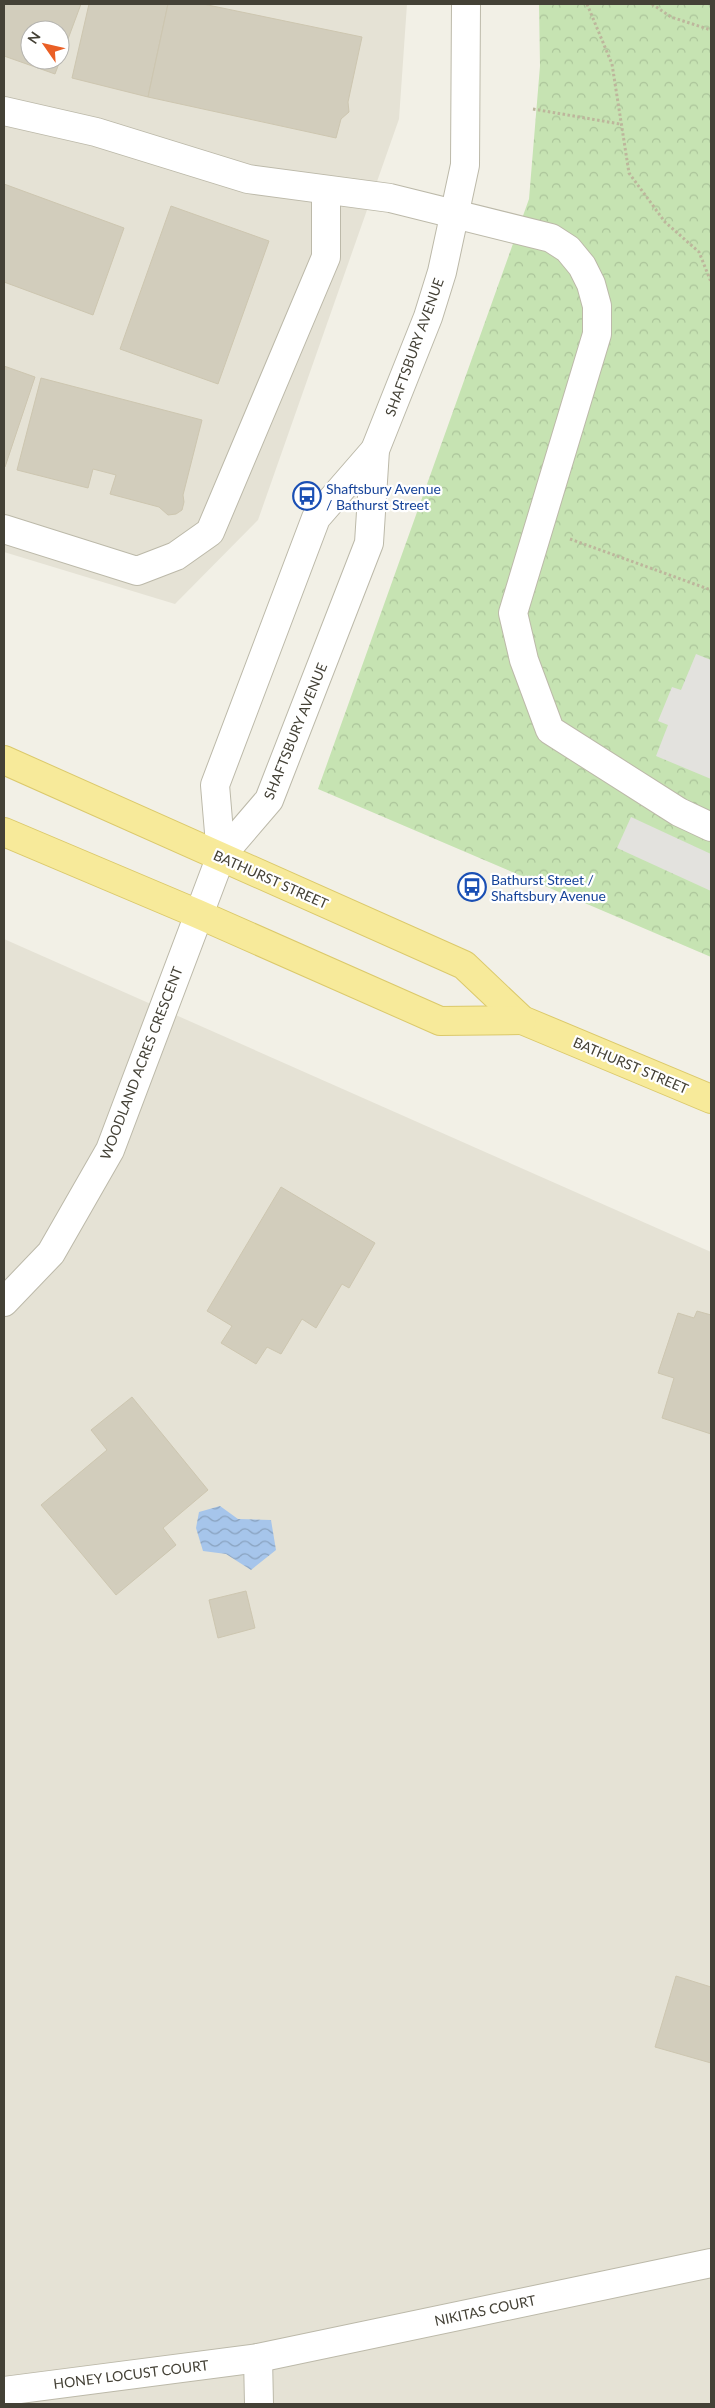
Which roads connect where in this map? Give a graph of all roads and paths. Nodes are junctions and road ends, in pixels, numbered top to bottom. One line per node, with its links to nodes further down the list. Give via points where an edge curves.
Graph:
1 (466, 4): 9 (street, SHAFTSBURY AVENUE, via 465,165)
2 (587, 4): 7 (path, via 612,64)
3 (652, 4): 4 (path, via 671,17)
4 (711, 30)
5 (533, 109): 7 (path)
6 (4, 112): 8 (street, via 96,132 248,179)
7 (620, 124): 10 (path, via 629,173 665,222 699,252)
8 (326, 190): 9 (street, via 390,198); 13 (street, via 326,256 210,532 176,556 137,571)
9 (455, 213): 11 (street, SHAFTSBURY AVENUE, via 428,317); 12 (street, via 543,236 568,249 582,266 597,306 597,334)
10 (711, 282)
11 (375, 450): 18 (street, SHAFTSBURY AVENUE, via 369,543 269,800); 18 (street, SHAFTSBURY AVENUE, via 316,518 218,776 215,785)
12 (538, 528): 14 (path); 16 (street, via 513,613 524,660 550,730 679,812)
13 (4, 529)
14 (711, 590)
15 (4, 760): 18 (main road, BATHURST STREET)
16 (711, 827)
17 (4, 832): 19 (main road, BATHURST STREET)
18 (221, 856): 19 (street, WOODLAND ACRES CRESCENT); 20 (main road, BATHURST STREET, via 464,965)
19 (198, 914): 20 (main road, BATHURST STREET, via 440,1021); 22 (street, WOODLAND ACRES CRESCENT, via 110,1150 52,1253)
20 (522, 1020): 21 (main road, BATHURST STREET)
21 (711, 1099)
22 (4, 1302)
23 (711, 2263): 24 (street, NIKITAS COURT)
24 (258, 2358): 25 (street, HONEY LOCUST COURT); 26 (street)
25 (4, 2391)
26 (259, 2404)

